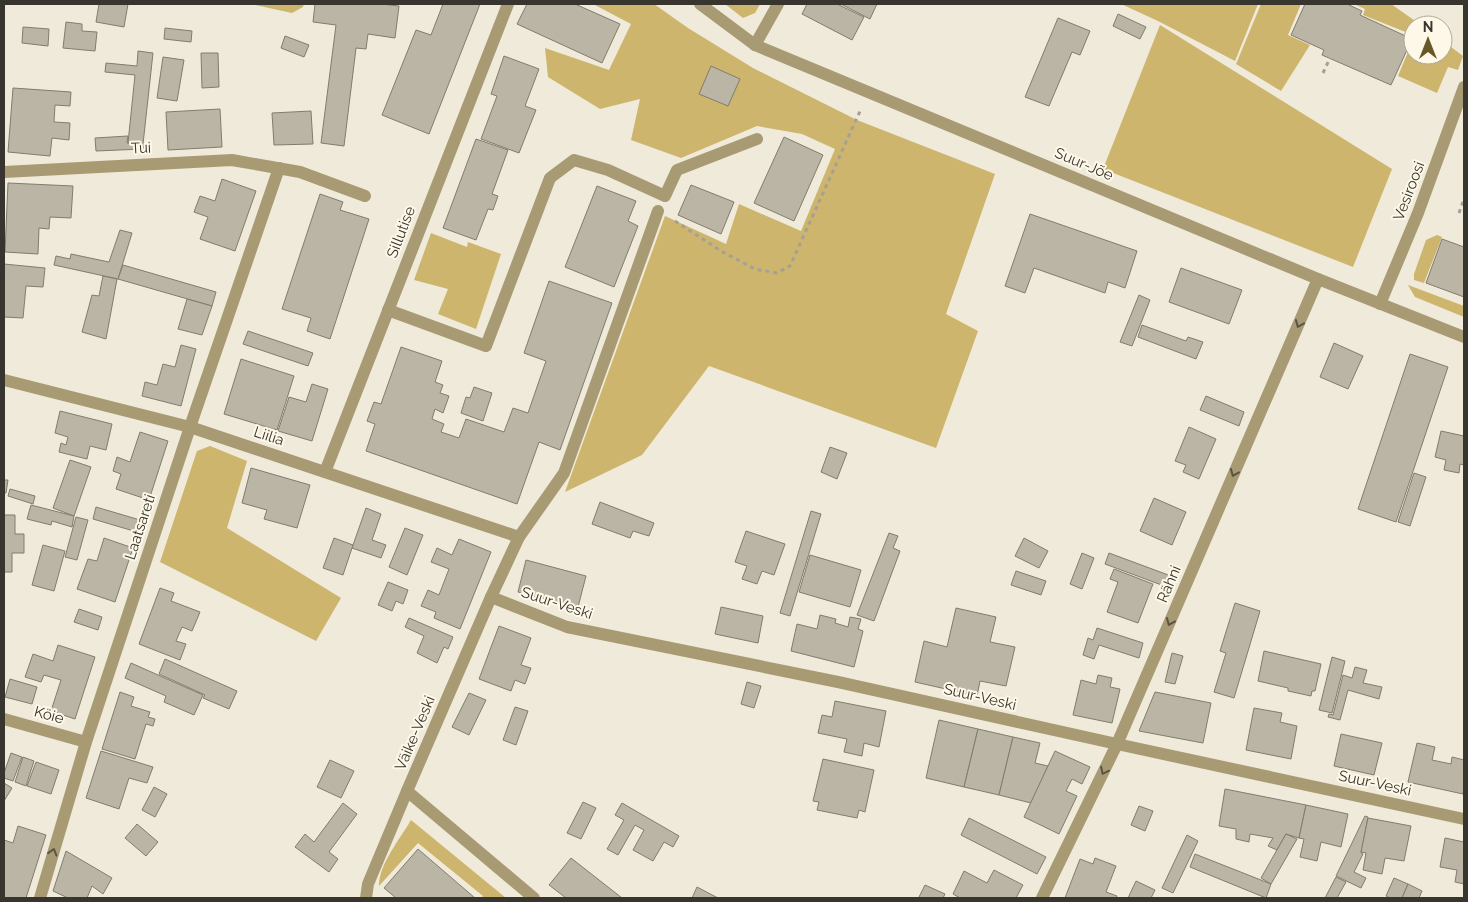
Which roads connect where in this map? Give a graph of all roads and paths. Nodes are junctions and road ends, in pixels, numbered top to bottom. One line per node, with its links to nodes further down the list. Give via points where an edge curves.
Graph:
1 (508, 4): 18 (street, Sillutise)
2 (700, 4): 4 (street, Suur-Jõe)
3 (778, 4): 4 (street)
4 (755, 45): 8 (street, Suur-Jõe)
5 (1330, 58): 6 (path)
6 (1322, 73)
7 (1464, 87): 17 (street, Vesiroosi, via 1418,213)
8 (869, 92): 14 (path, via 790,266 777,274 755,270); 16 (street, Suur-Jõe)
9 (757, 139): 18 (street, via 677,170 665,196 608,170 574,160 550,178 486,346)
10 (279, 168): 11 (street, Tui, via 232,160); 12 (street, Tui, via 300,172); 21 (street, Laatsareti)
11 (4, 172)
12 (365, 196)
13 (1464, 199): 15 (path)
14 (658, 211): 23 (street, Väike-Veski, via 564,473)
15 (1459, 213)
16 (1318, 279): 17 (street, Suur-Jõe); 27 (street, Rähni, one-way to 27)
17 (1380, 304): 19 (street, Suur-Jõe)
18 (388, 310): 22 (street, Sillutise)
19 (1464, 337)
20 (4, 380): 21 (street, Liilia)
21 (190, 427): 22 (street, Liilia); 26 (street, Laatsareti)
22 (325, 472): 23 (street, Liilia)
23 (519, 537): 24 (street, Väike-Veski)
24 (491, 597): 27 (street, Suur-Veski, via 567,627 838,682); 28 (street, Väike-Veski)
25 (4, 719): 26 (street, Köie)
26 (86, 742): 30 (street, Laatsareti, one-way to 26)
27 (1117, 744): 29 (street, Suur-Veski); 33 (street, Rähni, one-way to 33)
28 (408, 791): 31 (street, via 368,884); 32 (street, Väike-Veski)
29 (1464, 819)
30 (40, 898)
31 (366, 898)
32 (534, 898)
33 (1042, 898)

